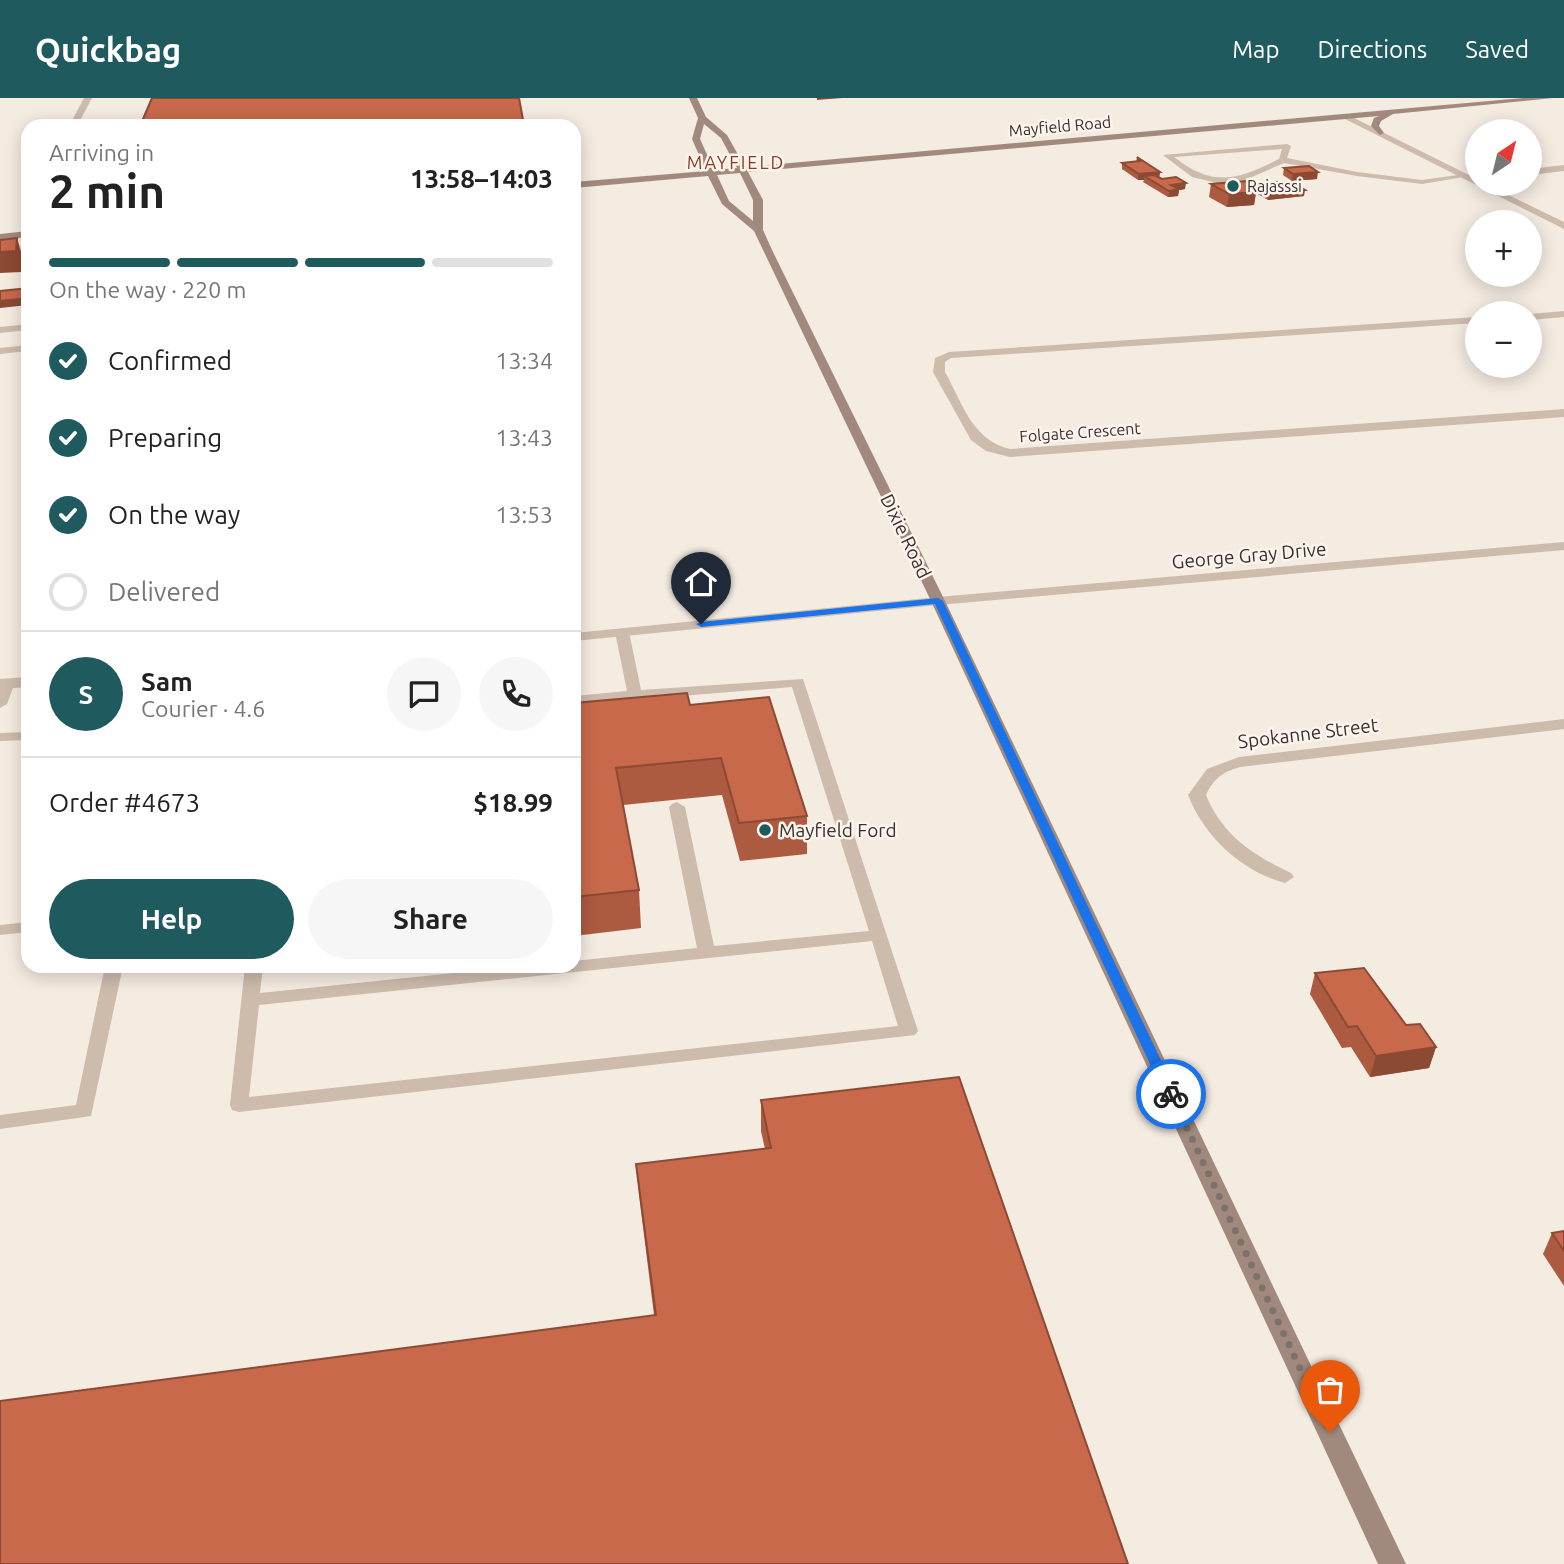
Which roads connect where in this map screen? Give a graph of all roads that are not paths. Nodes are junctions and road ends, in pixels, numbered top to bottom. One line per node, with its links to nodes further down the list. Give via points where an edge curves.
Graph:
1 (88, 98): 10 (lane)
2 (693, 98): 9 (main road, Dixie Road)
3 (1442, 98): 5 (main road)
4 (1549, 98): 6 (main road, Mayfield Road)
5 (1347, 107): 7 (main road); 8 (main road)
6 (1390, 113): 8 (main road, Mayfield Road); 11 (main road, via 1377,120)
7 (1241, 115)
8 (1348, 117): 11 (street); 21 (main road, Mayfield Road)
9 (702, 118): 13 (main road, Dixie Road, via 724,137); 15 (main road, Dixie Road, via 696,139)
10 (77, 119)
11 (1380, 133): 25 (street)
12 (749, 159): 13 (main road)
13 (737, 160): 15 (main road); 21 (main road, Dixie Road)
14 (1283, 160): 14 (lane, via 1251,177 1215,180 1195,176 1167,155 1287,146); 26 (lane, via 1422,182)
15 (707, 162): 16 (main road); 24 (main road, Dixie Road)
16 (693, 163)
17 (666, 166): 18 (main road)
18 (653, 167)
19 (1564, 168): 23 (street)
20 (626, 169): 22 (main road)
21 (744, 170): 24 (main road, Mayfield Road); 30 (main road, Dixie Road, via 758,200)
22 (613, 171)
23 (1542, 171)
24 (711, 173): 27 (main road, Mayfield Road); 30 (main road, Dixie Road, via 725,202)
25 (1465, 175)
26 (1465, 180)
27 (581, 184)
28 (1507, 196): 29 (street)
29 (1564, 226)
30 (758, 230): 42 (main road, Dixie Road)
31 (21, 235): 32 (main road)
32 (0, 237)
33 (1564, 314): 34 (street)
34 (1542, 316)
35 (1465, 321): 40 (street, Folgate Crescent, via 949,355 939,360 939,372 975,437 990,448 1010,453)
36 (21, 328): 37 (lane)
37 (0, 330)
38 (21, 349): 39 (lane)
39 (0, 351)
40 (1564, 413)
41 (1564, 546): 42 (street, George Gray Drive)
42 (938, 601): 43 (street, George Gray Drive); 65 (main road, Dixie Road)
43 (622, 632): 44 (street, George Gray Drive); 46 (lane)
44 (581, 636)
45 (4, 684): 48 (lane)
46 (635, 695): 47 (lane); 49 (lane); 57 (lane, via 798,682)
47 (581, 699)
48 (0, 704)
49 (639, 716)
50 (1564, 724): 54 (street, Spokanne Street, via 1239,762 1214,769 1197,794 1205,819 1236,852)
51 (21, 736): 52 (lane)
52 (0, 737)
53 (677, 807): 58 (lane)
54 (1285, 877)
55 (21, 928): 56 (lane)
56 (0, 930)
57 (879, 936): 58 (lane); 63 (lane, via 909,1031 239,1105)
58 (707, 953): 59 (lane)
59 (581, 966)
60 (113, 973): 64 (lane, via 84,1111)
61 (253, 973): 63 (lane)
62 (508, 973): 63 (lane)
63 (250, 999)
64 (0, 1122)
65 (1392, 1564)

